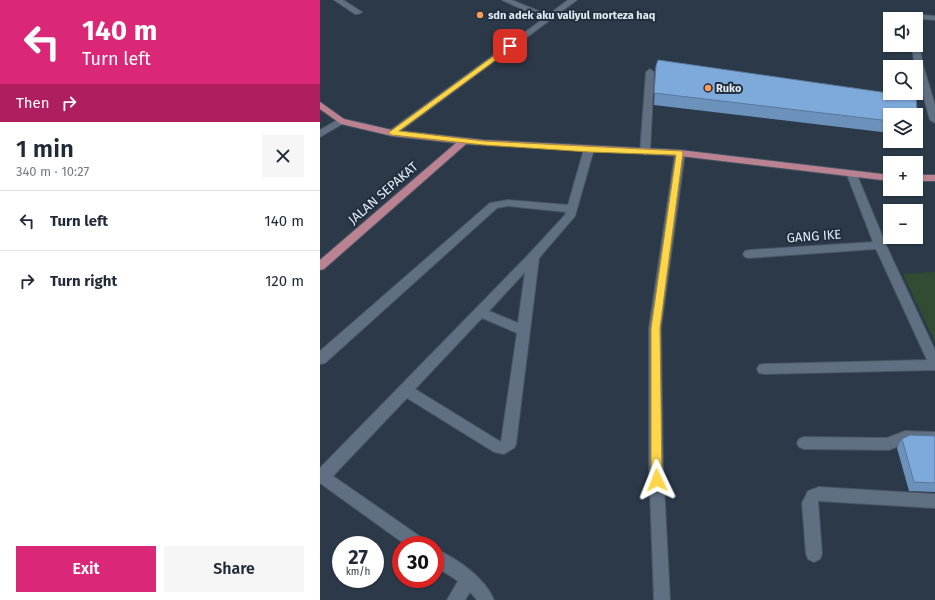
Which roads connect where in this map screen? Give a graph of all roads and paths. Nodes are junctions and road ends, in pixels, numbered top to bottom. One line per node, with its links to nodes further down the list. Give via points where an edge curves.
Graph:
1 (338, 0): 4 (street)
2 (506, 0): 6 (street)
3 (573, 0): 6 (street)
4 (358, 12)
5 (923, 17): 7 (street)
6 (548, 18): 13 (street)
7 (935, 18)
8 (917, 52): 11 (street)
9 (650, 72): 17 (street)
10 (320, 105): 12 (main road)
11 (935, 120)
12 (341, 121): 13 (main road); 14 (street)
13 (392, 133): 15 (main road)
14 (320, 134)
15 (464, 141): 16 (main road); 27 (main road, JALAN SEPAKAT)
16 (589, 150): 17 (main road); 23 (street)
17 (645, 152): 18 (main road)
18 (680, 153): 19 (main road); 44 (street, via 655,328 656,465)
19 (852, 174): 20 (main road); 24 (street)
20 (883, 177)
21 (923, 178): 22 (main road)
22 (935, 178)
23 (573, 209): 26 (street, via 570,216); 30 (street, via 508,203 494,205)
24 (880, 245): 25 (street, GANG IKE); 31 (street)
25 (749, 254)
26 (533, 257): 28 (street); 29 (street)
27 (320, 266)
28 (481, 312): 29 (street); 33 (street)
29 (524, 331): 33 (street, via 509,444 504,448 499,448)
30 (320, 359)
31 (935, 364): 32 (street)
32 (764, 368)
33 (406, 390): 36 (street)
34 (935, 438): 35 (street, via 901,437 889,444)
35 (804, 443)
36 (321, 476): 38 (street)
37 (935, 501): 39 (street, via 819,494 813,496 810,503)
38 (406, 536)
39 (814, 554)
40 (444, 563): 41 (street)
41 (468, 580): 42 (street); 43 (street)
42 (485, 597)
43 (454, 600)
44 (662, 600)

